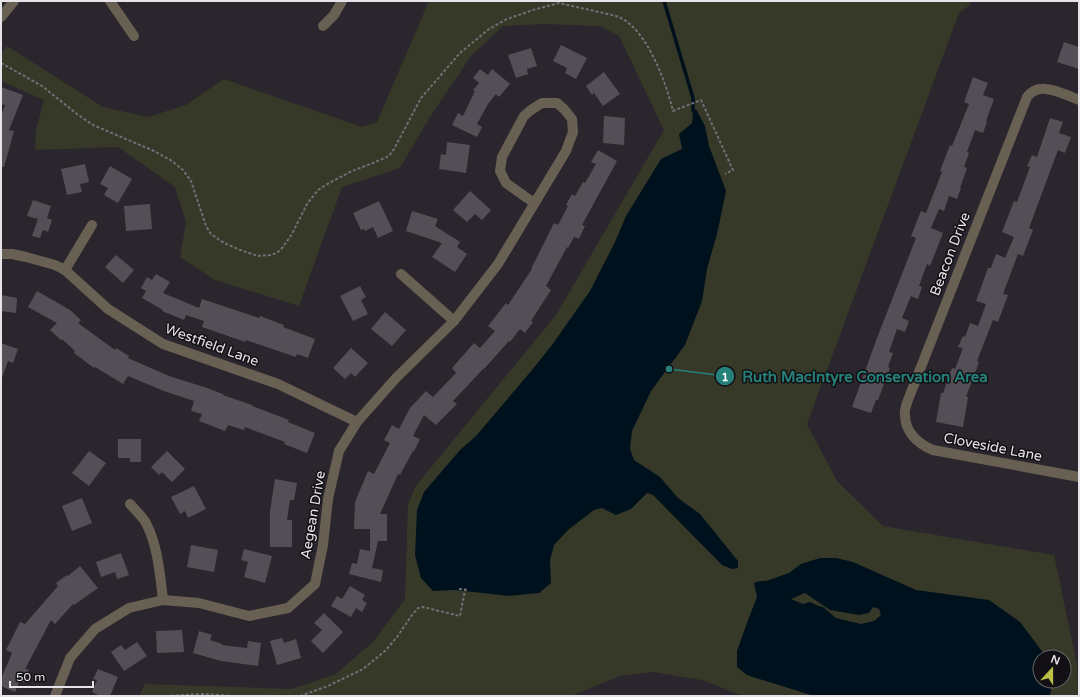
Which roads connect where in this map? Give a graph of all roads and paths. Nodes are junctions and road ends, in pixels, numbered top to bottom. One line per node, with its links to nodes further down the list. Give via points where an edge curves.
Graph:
1 (14, 1): 5 (street)
2 (110, 1): 7 (street)
3 (342, 1): 6 (street, via 334,15)
4 (559, 2): 8 (path, via 507,19 460,53 421,98 389,156 352,171 318,190 307,204 283,247 270,255 258,256 242,251 211,234 191,180 184,170 172,161 93,125 42,86); 10 (path, via 612,15 629,24 644,40 653,55 673,111 701,100 734,170)
5 (1, 17)
6 (323, 26)
7 (134, 36)
8 (1, 63)
9 (1079, 100): 18 (street, Beacon Drive, via 1040,88 1032,91 1023,104 908,400 905,415)
10 (724, 174)
11 (534, 203): 11 (street, Aegean Drive, via 566,151 572,132 572,119 556,103 542,103 524,116 502,157 500,171 506,183); 16 (street, Aegean Drive, via 498,264)
12 (92, 225): 14 (street)
13 (1, 254): 14 (street, Westfield Lane, via 32,258)
14 (65, 270): 17 (street, Westfield Lane, via 108,308 163,344 278,384)
15 (401, 274): 16 (street)
16 (454, 321): 17 (street, Aegean Drive, via 396,378)
17 (357, 422): 24 (street, Aegean Drive, via 339,451 328,499 323,545 315,584 288,608 250,616 199,603)
18 (909, 431): 19 (street, Cloveside Lane, via 916,440 933,450)
19 (1079, 477)
20 (130, 504): 24 (street, via 145,522 151,536 157,557)
21 (459, 588): 23 (path)
22 (469, 590): 23 (path)
23 (464, 591): 28 (path, via 460,616 418,608 385,651 363,670)
24 (163, 600): 25 (street, Aegean Drive, via 129,608 94,629 70,658)
25 (56, 696)
26 (166, 696): 27 (path)
27 (234, 696)
28 (300, 696)

